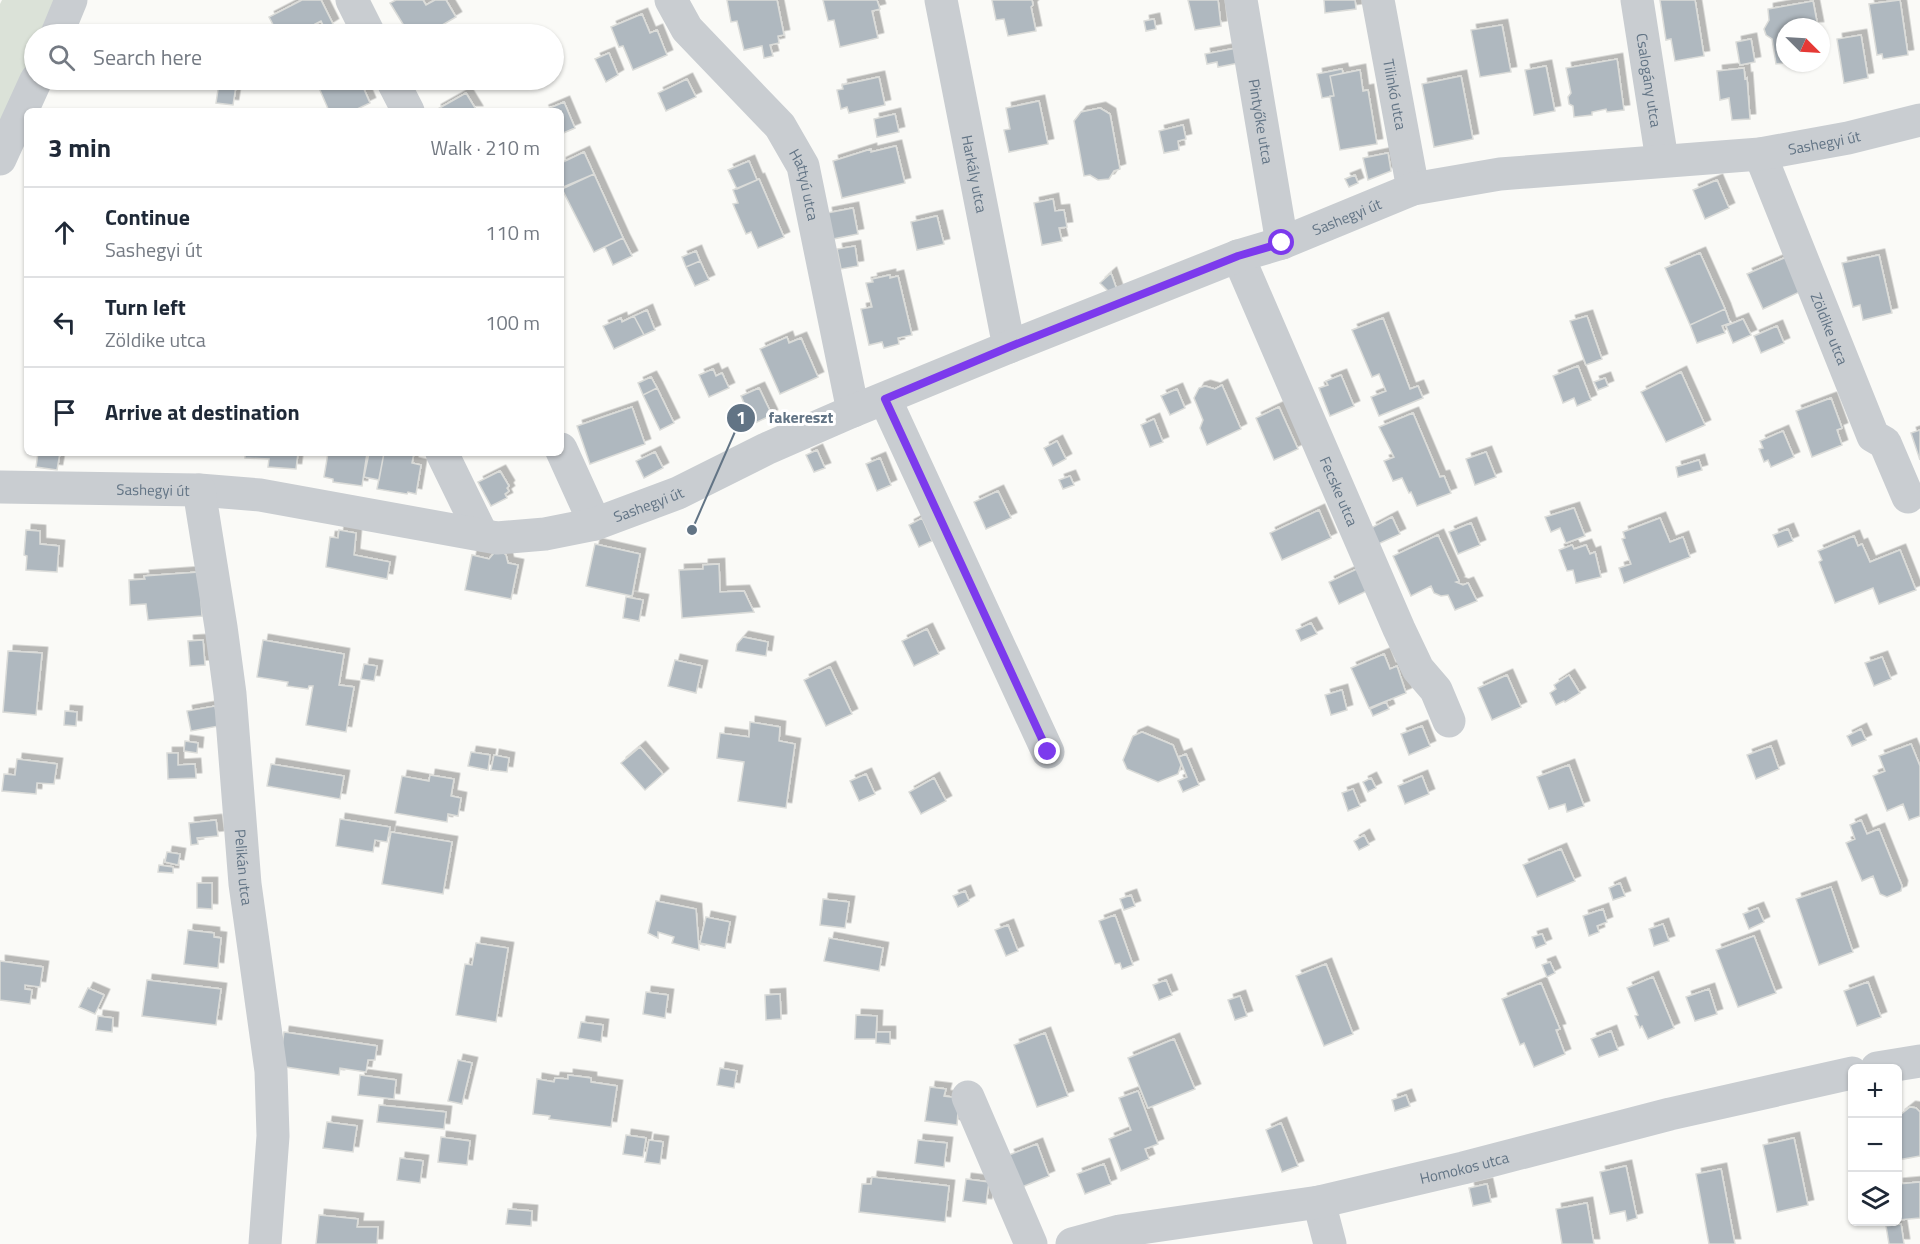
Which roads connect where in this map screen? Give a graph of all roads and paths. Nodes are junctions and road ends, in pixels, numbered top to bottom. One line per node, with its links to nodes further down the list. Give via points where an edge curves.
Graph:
1 (71, 0): 8 (street)
2 (352, 0): 9 (street)
3 (671, 0): 21 (street, Hattyú utca, via 687,28 780,126 803,166)
4 (941, 0): 20 (street, Harkály utca)
5 (1241, 0): 18 (street, Pintyőke utca)
6 (1378, 0): 17 (street, Tilinkó utca)
7 (1637, 0): 16 (street, Csalogány utca)
8 (61, 24)
9 (364, 24)
10 (31, 90): 15 (street)
11 (397, 90): 12 (street)
12 (406, 108)
13 (1920, 121): 14 (street, Sashegyi út)
14 (1760, 154): 16 (street, Sashegyi út); 27 (street, Zöldike utca, via 1873,435 1885,443)
15 (0, 159)
16 (1662, 160): 17 (street, Sashegyi út, via 1500,174)
17 (1413, 189): 18 (street, Sashegyi út)
18 (1282, 243): 19 (street, Sashegyi út)
19 (1238, 256): 20 (street, Sashegyi út); 30 (street, Fecske utca, via 1399,629 1418,669 1436,690)
20 (1009, 347): 22 (street, Sashegyi út)
21 (853, 411): 22 (street, Sashegyi út); 28 (street, Sashegyi út, via 678,493)
22 (891, 411): 31 (street)
23 (443, 456): 29 (street)
24 (564, 456): 28 (street)
25 (0, 487): 26 (street, Sashegyi út)
26 (199, 490): 29 (street, Sashegyi út, via 260,495); 37 (street, Pelikán utca, via 229,683 245,884 271,1071 273,1136)
27 (1908, 497)
28 (595, 524): 29 (street, Sashegyi út, via 545,534 497,538)
29 (482, 535)
30 (1449, 720)
31 (1048, 752)
32 (1920, 1060): 33 (street)
33 (1898, 1064)
34 (1848, 1074): 36 (street, Homokos utca)
35 (968, 1097): 38 (street)
36 (1319, 1202): 39 (street, Homokos utca, via 1120,1232); 40 (street)
37 (265, 1244)
38 (1031, 1244)
39 (1072, 1244)
40 (1330, 1244)

